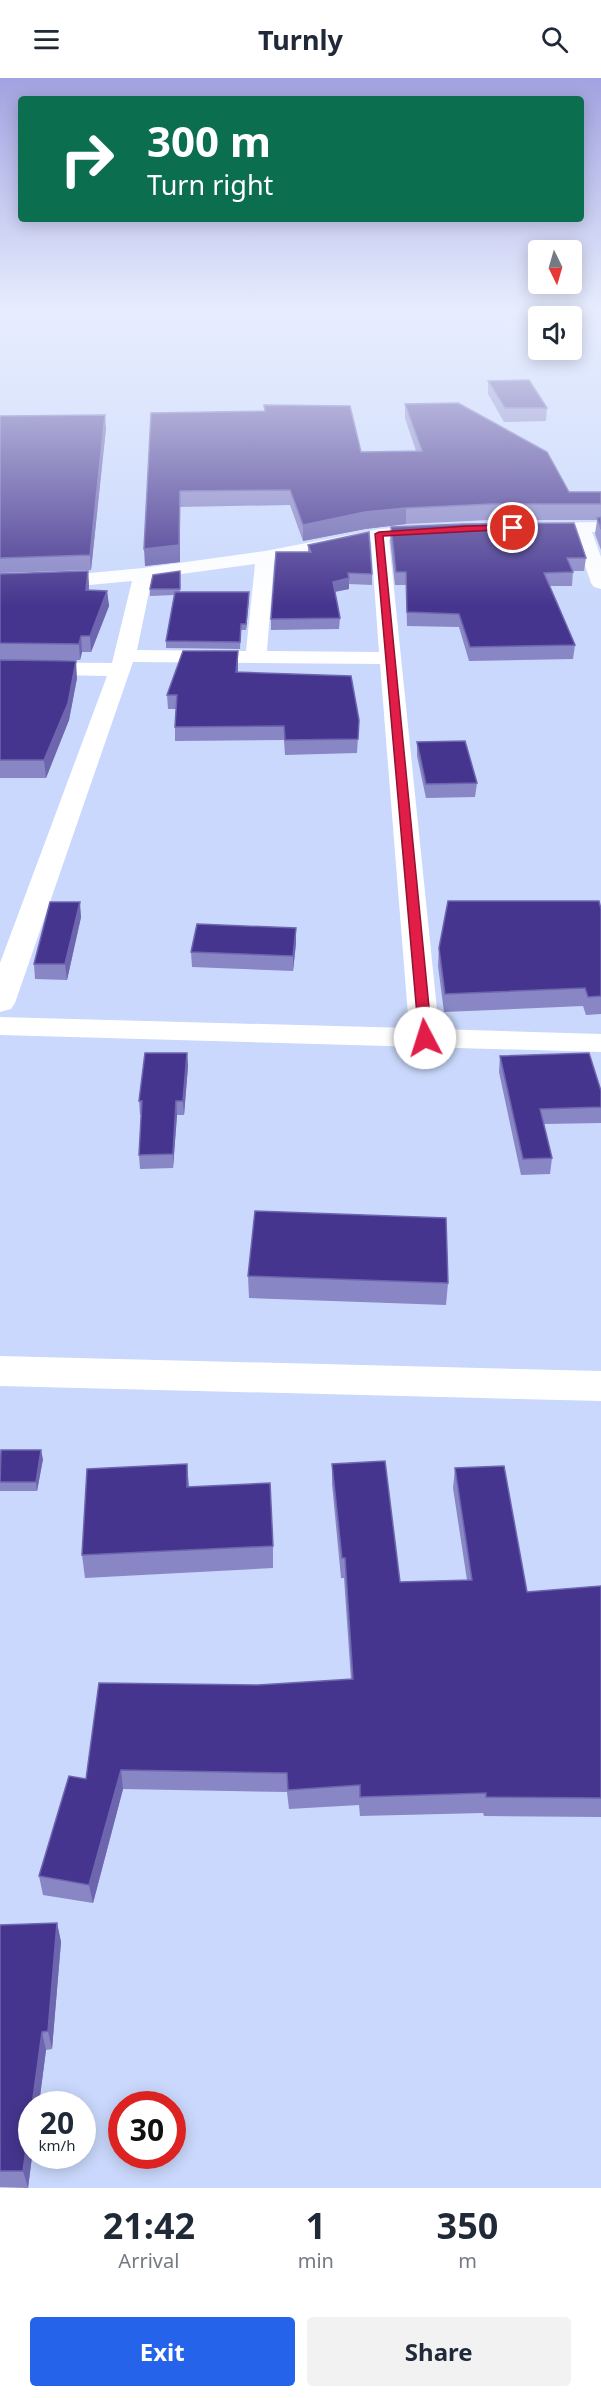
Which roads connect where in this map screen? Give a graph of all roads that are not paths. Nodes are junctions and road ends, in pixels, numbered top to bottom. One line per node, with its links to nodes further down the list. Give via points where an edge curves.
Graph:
1 (581, 527): 2 (street); 3 (street); 9 (street)
2 (601, 527)
3 (513, 528)
4 (456, 529): 5 (street)
5 (379, 534): 6 (street); 11 (street)
6 (265, 556): 7 (street); 10 (street)
7 (143, 574): 8 (street); 12 (street)
8 (0, 581)
9 (601, 583)
10 (256, 656): 11 (street); 12 (street)
11 (390, 658): 16 (street)
12 (122, 663): 13 (street); 14 (street)
13 (0, 668)
14 (0, 1003)
15 (0, 1026): 16 (street)
16 (425, 1038): 17 (street)
17 (601, 1043)
18 (0, 1371): 19 (street)
19 (601, 1386)

